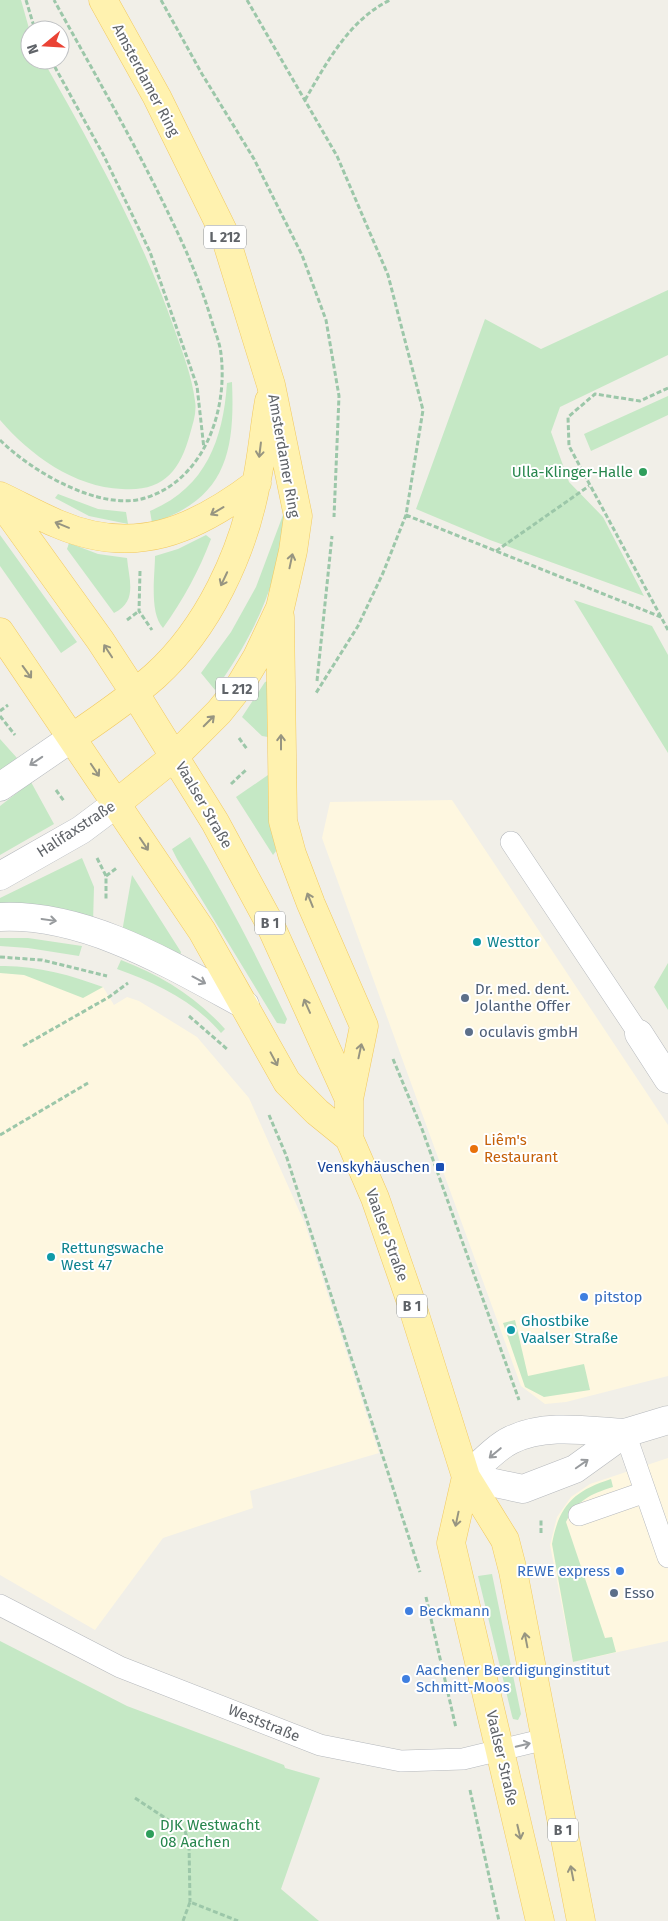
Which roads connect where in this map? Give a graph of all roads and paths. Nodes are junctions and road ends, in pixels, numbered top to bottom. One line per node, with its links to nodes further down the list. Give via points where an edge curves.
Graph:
1 (26, 0): 6 (path)
2 (54, 0): 12 (path, via 149,170 198,277 222,352 222,388 214,427)
3 (103, 0): 9 (main road, Amsterdamer Ring / L 212, via 157,97 224,233)
4 (247, 0): 8 (path)
5 (390, 0): 8 (path, via 350,31)
6 (32, 20)
7 (57, 70): 12 (path, via 104,156 150,252 197,386)
8 (305, 100): 17 (path, via 337,156 388,275 423,410)
9 (271, 385): 13 (main road, Amsterdamer Ring / L 212, one-way to 13); 20 (main road, Amsterdamer Ring / L 212, one-way to 9, via 298,516)
10 (668, 388): 14 (path, via 640,401 595,394 568,417 569,446)
11 (0, 440): 12 (path, via 58,482 98,498 137,500 158,494 173,485 192,468)
12 (204, 449)
13 (256, 484): 15 (main road, one-way to 15, via 220,510 191,525 141,539 86,534); 27 (main road, Amsterdamer Ring / L 212, one-way to 27, via 237,552 207,611 173,657)
14 (589, 486): 18 (path); 22 (path)
15 (0, 496)
16 (0, 501): 27 (main road, Vaalser Straße / B 1, one-way to 16)
17 (406, 515): 18 (path); 28 (path, via 358,626)
18 (496, 551): 22 (path)
19 (140, 566): 21 (path)
20 (280, 608): 32 (main road, Amsterdamer Ring / L 212, one-way to 20, via 239,687); 58 (main road, one-way to 20, via 364,1026 311,904 292,854 284,821)
21 (139, 611): 23 (path); 26 (path)
22 (661, 618): 24 (path)
23 (121, 624)
24 (668, 630)
25 (0, 632): 31 (main road, Vaalser Straße / B 1, one-way to 31)
26 (156, 637)
27 (134, 692): 31 (main road, Amsterdamer Ring / L 212); 32 (main road, Vaalser Straße / B 1)
28 (316, 694)
29 (0, 716): 30 (path)
30 (16, 736)
31 (73, 737): 36 (main road, one-way to 36); 38 (main road, Vaalser Straße / B 1, one-way to 38)
32 (175, 756): 34 (main road, Amsterdamer Ring / L 212); 58 (main road, Vaalser Straße / B 1, one-way to 32, via 268,920)
33 (249, 767): 35 (path)
34 (149, 777): 38 (main road, Halifaxstraße)
35 (229, 786)
36 (0, 787)
37 (56, 789): 39 (path)
38 (117, 803): 43 (main road, Halifaxstraße, via 81,830); 50 (main road, Vaalser Straße / B 1, one-way to 50, via 202,931)
39 (66, 805)
40 (511, 842): 52 (lane)
41 (94, 852): 42 (path, via 106,876)
42 (124, 862)
43 (0, 876)
44 (0, 917): 50 (main road, one-way to 50, via 18,916 85,928)
45 (0, 957): 46 (path, via 42,960)
46 (110, 977)
47 (119, 980): 48 (path)
48 (128, 983): 49 (path); 53 (path)
49 (135, 986)
50 (245, 1004): 60 (main road, Vaalser Straße / B 1, one-way to 60, via 287,1082)
51 (181, 1010): 54 (path)
52 (639, 1034): 56 (main road)
53 (23, 1046)
54 (232, 1054)
55 (391, 1054): 63 (path, via 422,1129)
56 (668, 1079)
57 (88, 1083): 61 (path)
58 (348, 1099): 60 (lane); 62 (main road, Vaalser Straße / B 1)
59 (267, 1110): 70 (path, via 286,1155)
60 (317, 1112): 62 (main road, Vaalser Straße / B 1)
61 (0, 1136)
62 (349, 1138): 66 (main road, Vaalser Straße / B 1, via 375,1198 411,1302)
63 (520, 1405)
64 (668, 1420): 65 (main road)
65 (625, 1434): 66 (main road, one-way to 66, via 545,1430 510,1440); 66 (main road, one-way to 65, via 523,1489 575,1469); 67 (lane)
66 (466, 1477): 73 (main road, Vaalser Straße / B 1, one-way to 66, via 505,1540); 74 (main road, Vaalser Straße / B 1, one-way to 74, via 452,1543)
67 (645, 1492): 68 (lane); 69 (lane)
68 (579, 1515)
69 (668, 1557)
70 (422, 1580)
71 (424, 1589): 75 (path)
72 (0, 1605): 75 (lane, Weststraße, via 120,1667 320,1745 401,1761)
73 (546, 1739): 74 (lane, Weststraße, one-way to 73); 82 (main road, Vaalser Straße / B 1, one-way to 73)
74 (500, 1750): 75 (lane, Weststraße); 81 (main road, Vaalser Straße / B 1, one-way to 81)
75 (463, 1759): 80 (path)
76 (135, 1798): 77 (path, via 186,1831 190,1854)
77 (190, 1902): 78 (path); 79 (path)
78 (182, 1921)
79 (238, 1921)
80 (499, 1921)
81 (540, 1921)
82 (581, 1921)

